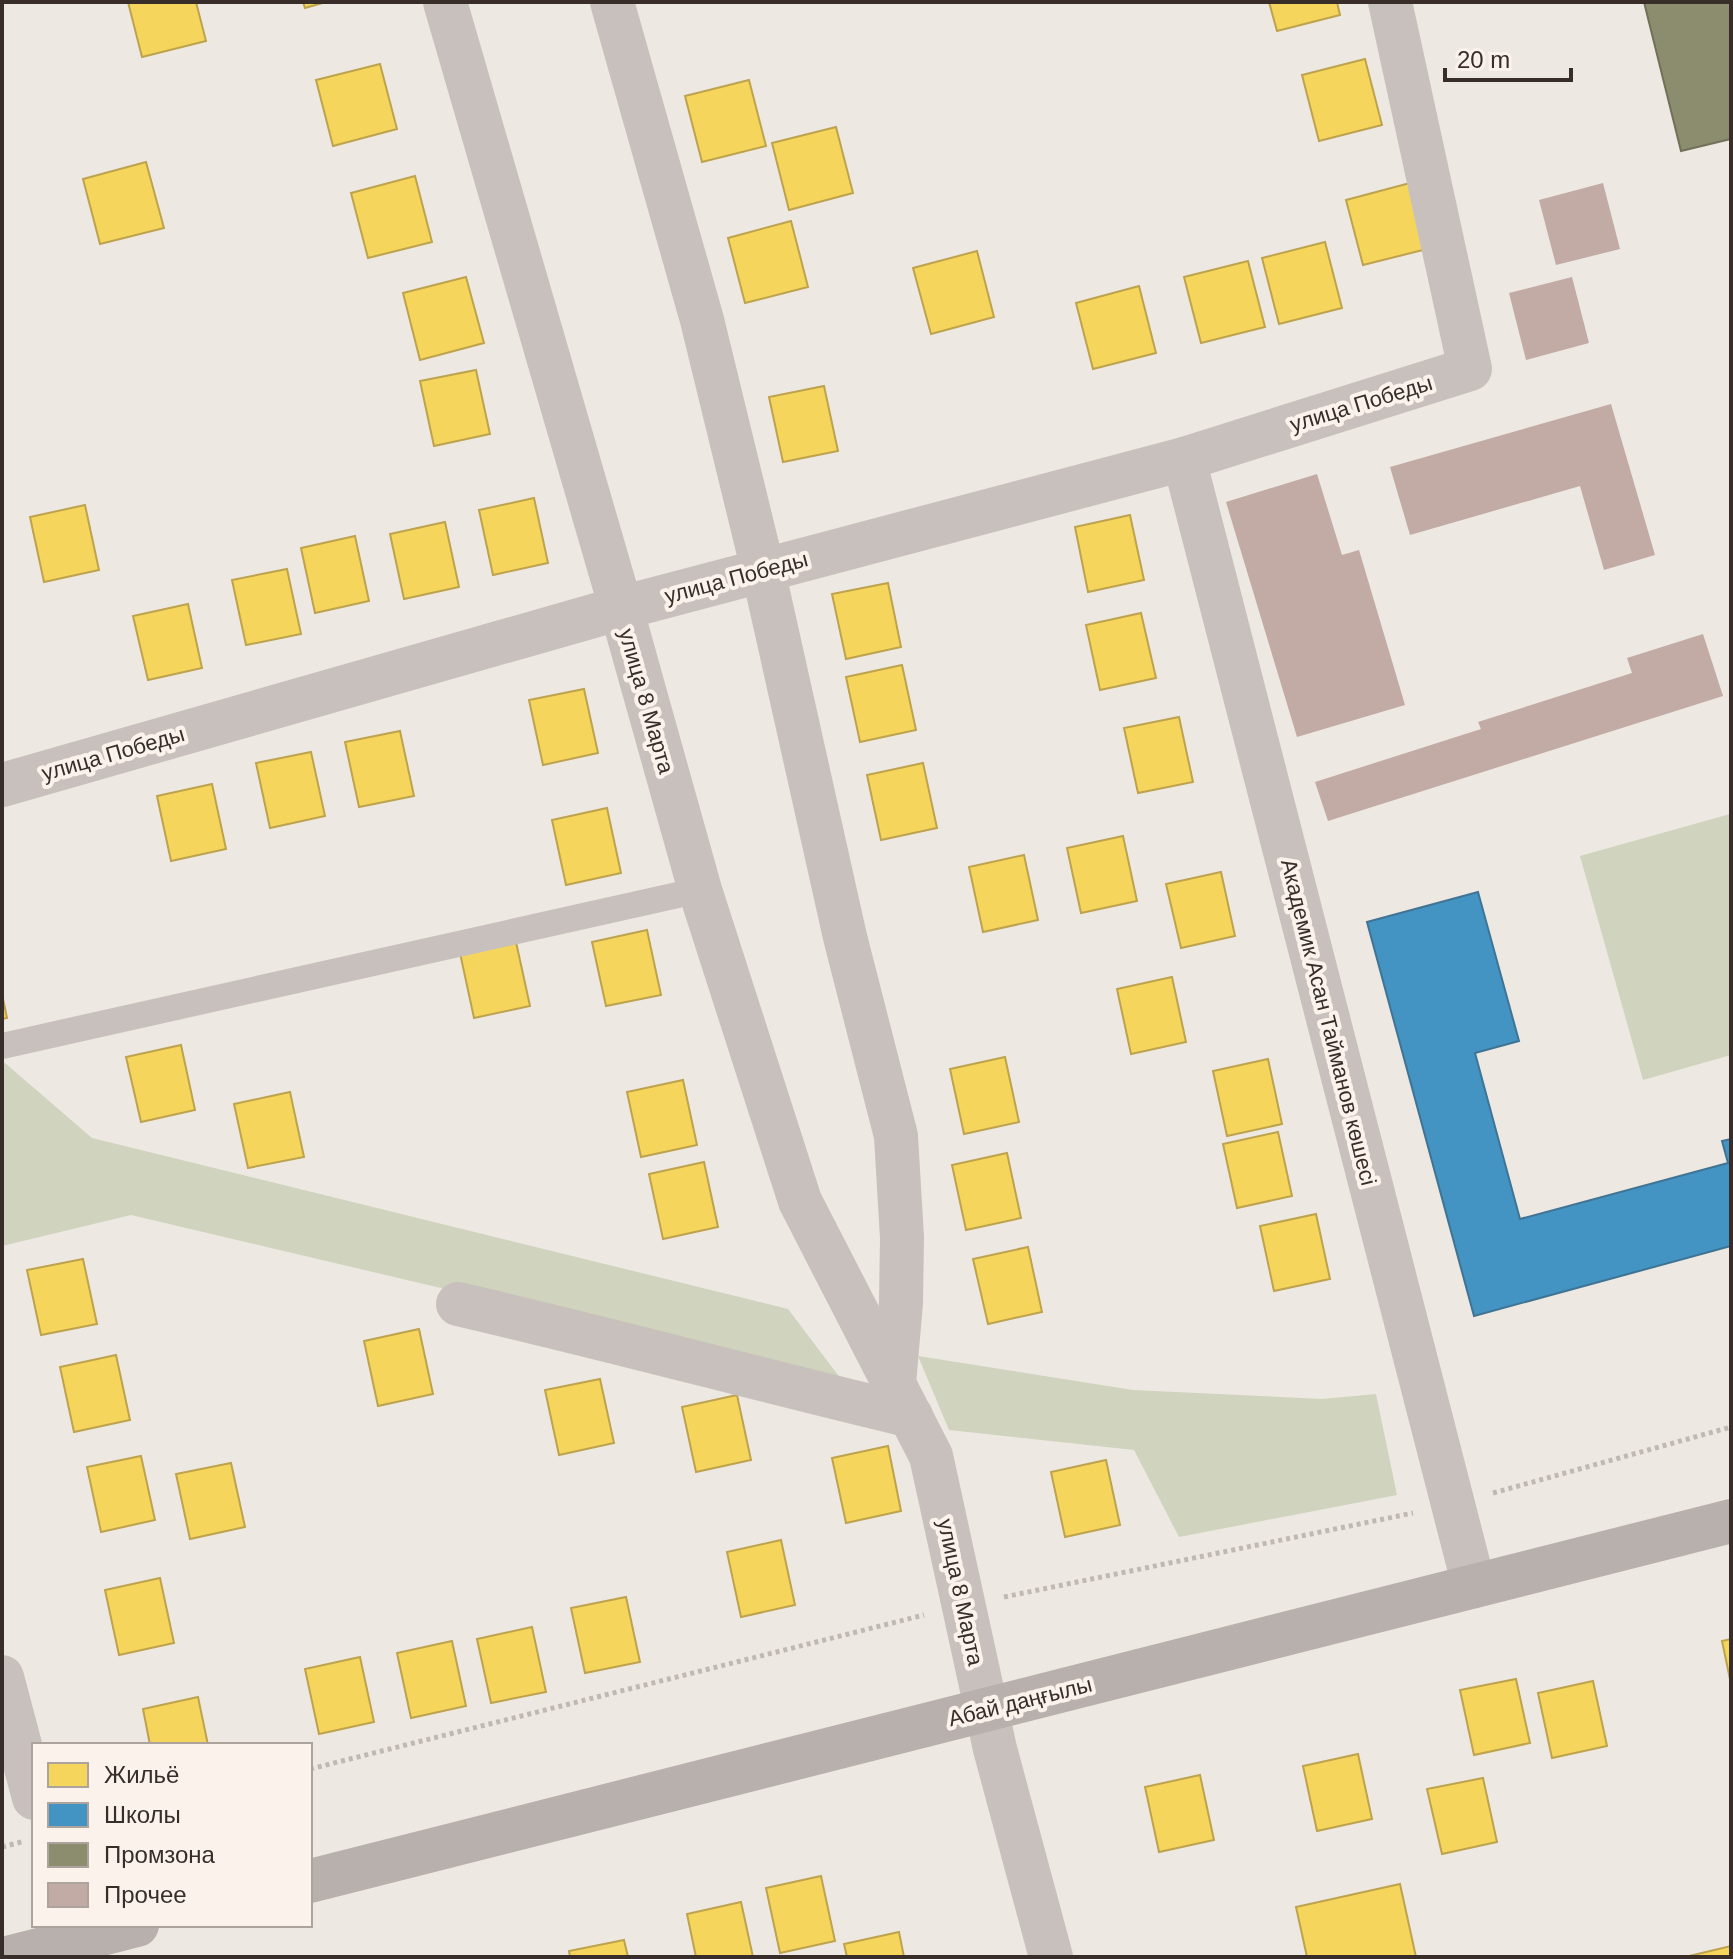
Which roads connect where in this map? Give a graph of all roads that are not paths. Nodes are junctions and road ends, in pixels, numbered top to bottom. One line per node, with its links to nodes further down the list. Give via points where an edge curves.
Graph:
1 (445, 2): 6 (street, улица 8 Марта)
2 (612, 2): 5 (street, via 702,320)
3 (1390, 2): 4 (street, улица Победы, via 1470,369)
4 (1184, 459): 5 (street, улица Победы); 13 (street, Академик Асан Тайманов көшесі)
5 (763, 570): 6 (street, улица Победы); 11 (street, via 845,937 896,1136)
6 (621, 608): 7 (street, улица Победы); 8 (street, улица 8 Марта)
7 (2, 785)
8 (700, 890): 9 (lane); 11 (street, улица 8 Марта, via 800,1201)
9 (2, 1046)
10 (458, 1304): 11 (street, via 688,1363)
11 (902, 1400): 15 (street, улица 8 Марта, via 931,1456)
12 (1731, 1521): 13 (main road, Абай даңғылы)
13 (1474, 1586): 15 (main road, Абай даңғылы)
14 (2, 1677): 16 (street)
15 (986, 1710): 17 (main road, Абай даңғылы); 21 (street, улица 8 Марта)
16 (32, 1790)
17 (312, 1880)
18 (129, 1927): 19 (main road)
19 (71, 1941): 20 (main road)
20 (11, 1957)
21 (1051, 1957)

